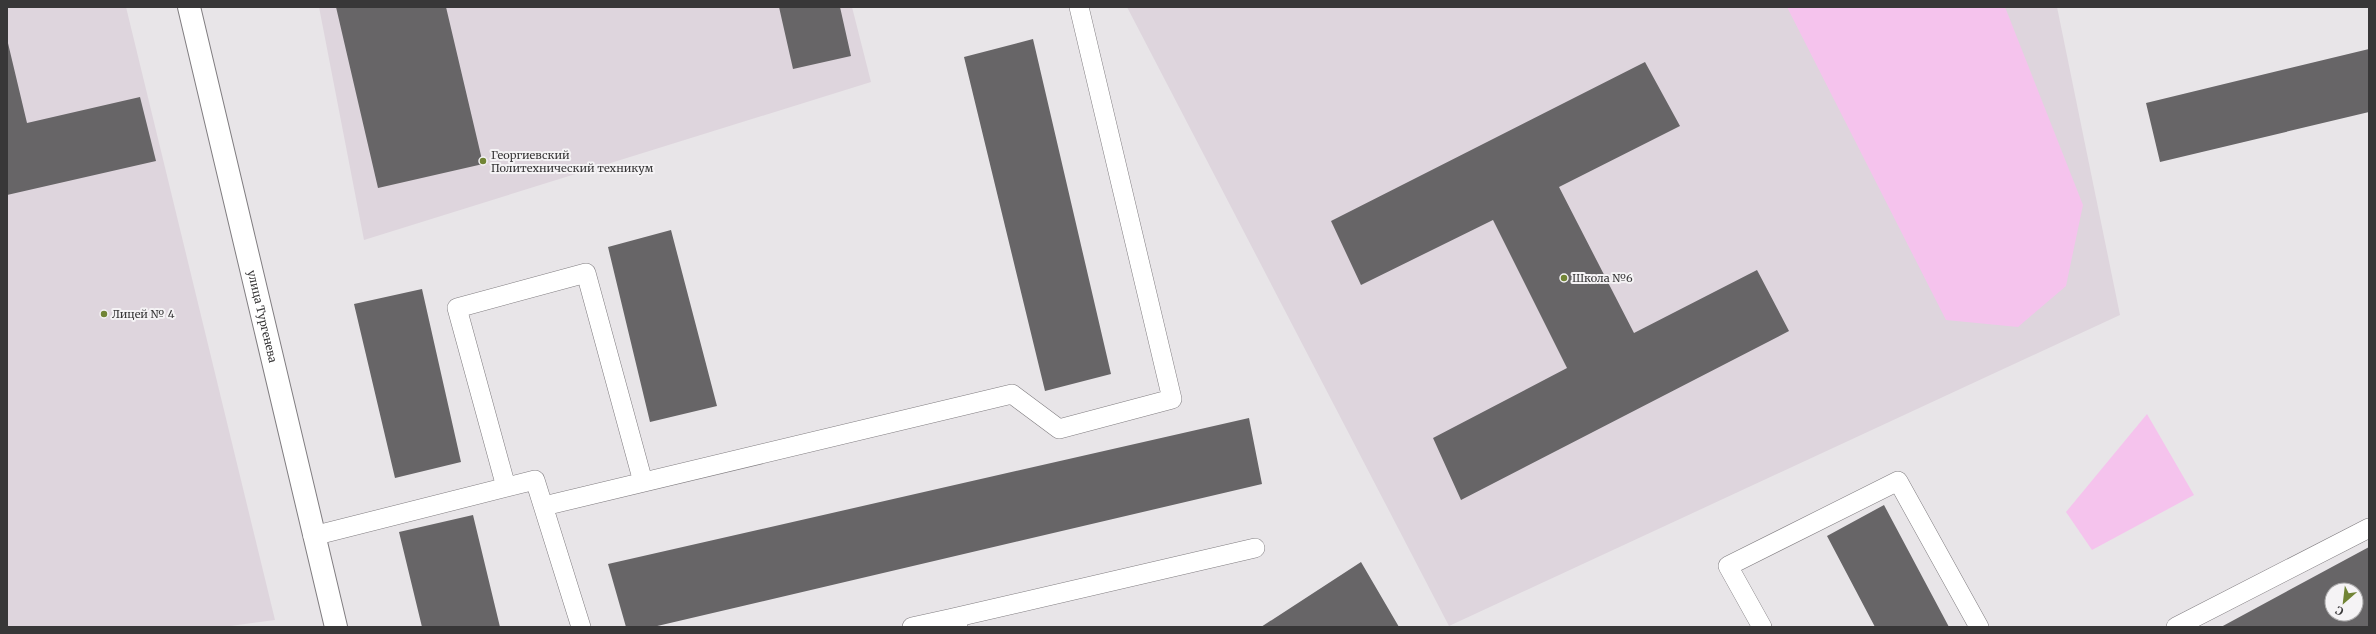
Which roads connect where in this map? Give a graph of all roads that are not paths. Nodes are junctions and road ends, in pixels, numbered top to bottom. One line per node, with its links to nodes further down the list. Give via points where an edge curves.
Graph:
1 (189, 7): 7 (street, улица Тургенева)
2 (1079, 7): 3 (lane, via 1172,399 1059,428 1012,394)
3 (643, 482): 4 (lane, via 586,273 457,308); 5 (lane)
4 (506, 487): 5 (lane, via 535,480); 7 (lane)
5 (544, 506): 11 (lane)
6 (2369, 528): 15 (lane)
7 (314, 536): 10 (street, улица Тургенева)
8 (1256, 548): 9 (lane)
9 (955, 622): 12 (lane)
10 (336, 627)
11 (581, 627)
12 (912, 627)
13 (1762, 627): 14 (lane, via 1728,566 1898,481)
14 (1980, 627)
15 (2176, 627)

